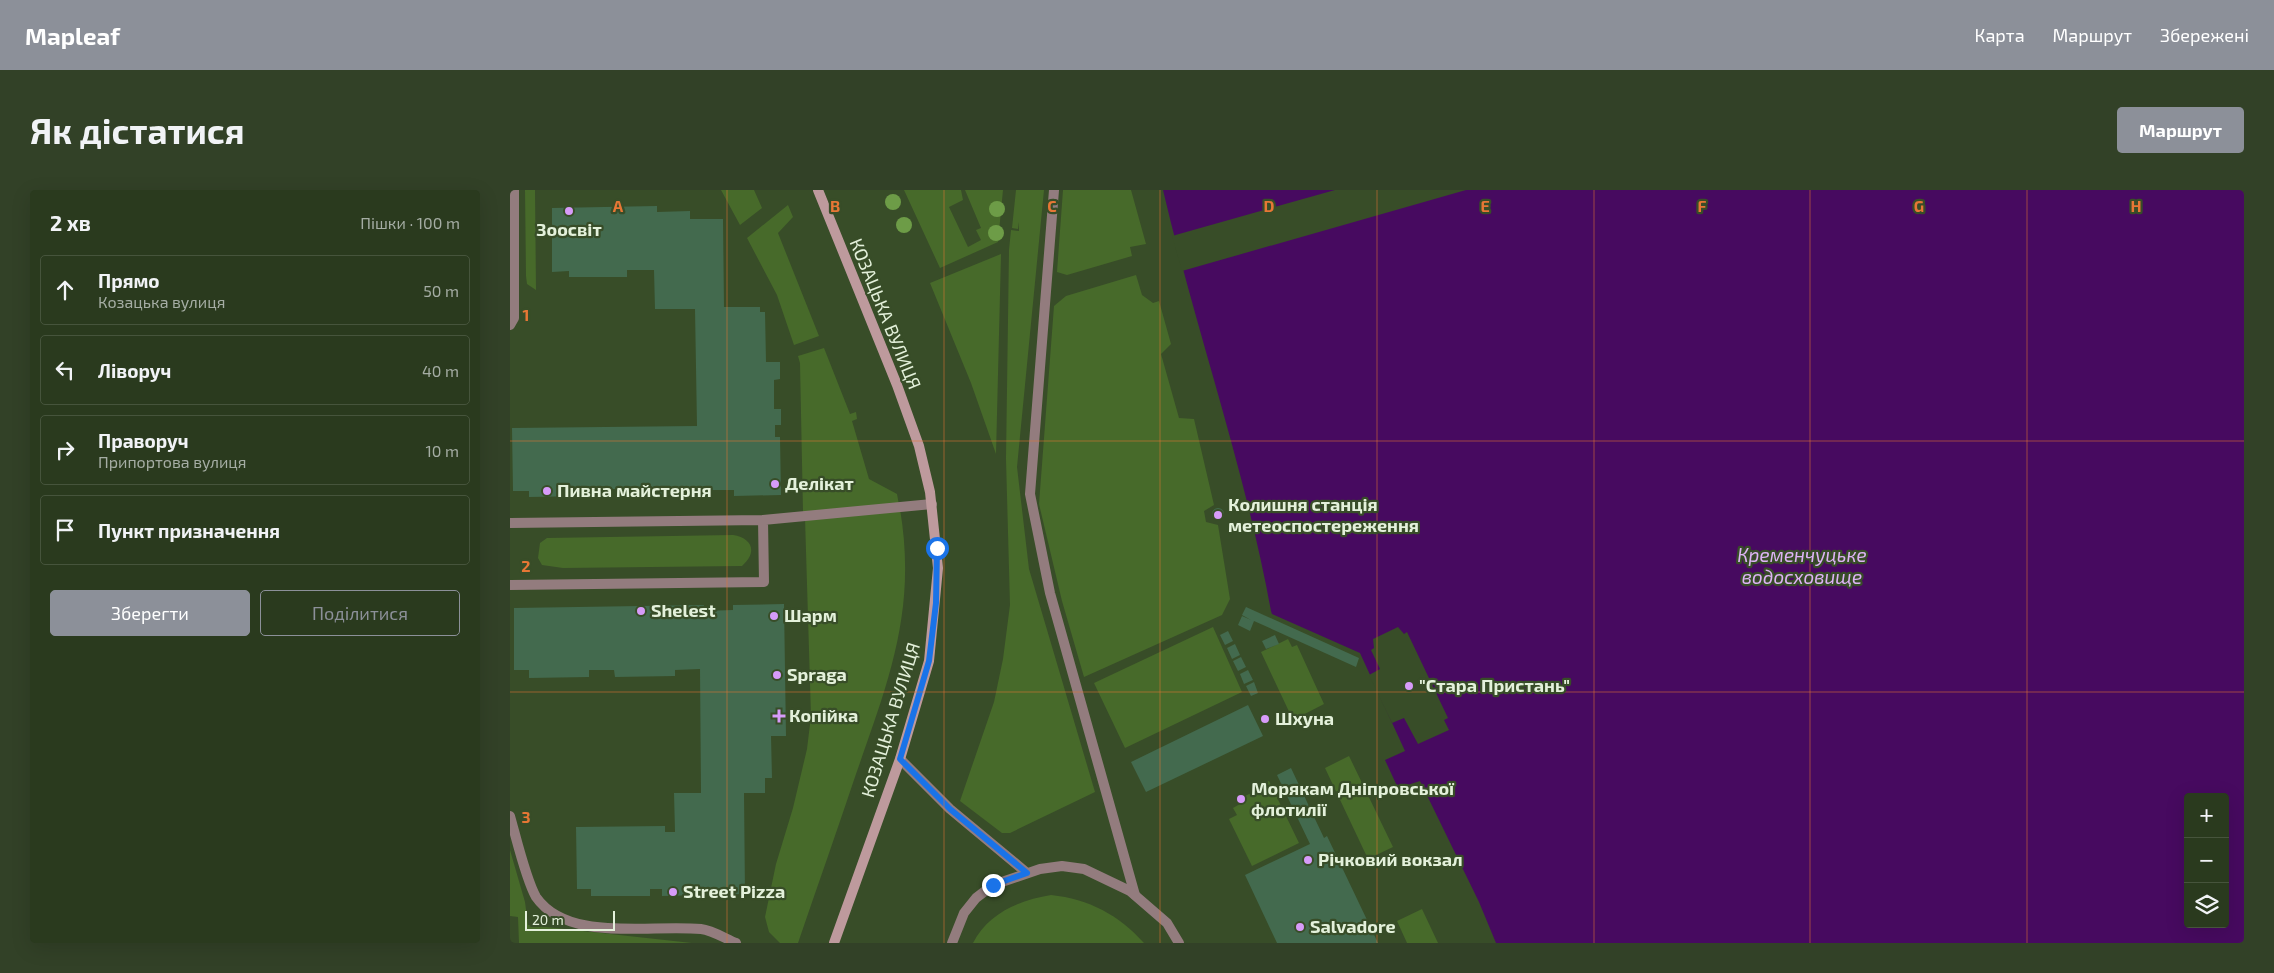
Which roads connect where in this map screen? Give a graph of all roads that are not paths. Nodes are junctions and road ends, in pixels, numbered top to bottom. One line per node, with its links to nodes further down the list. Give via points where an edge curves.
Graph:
1 (514, 190): 4 (street, via 514,318)
2 (818, 190): 5 (main road, КОЗАЦЬКА ВУЛИЦЯ, via 906,408 924,463)
3 (1054, 190): 12 (street, via 1030,494 1050,593)
4 (510, 325)
5 (932, 504): 6 (street); 9 (main road, КОЗАЦЬКА ВУЛИЦЯ, via 938,568 929,661)
6 (763, 520): 7 (street); 8 (street, via 764,582)
7 (510, 523)
8 (510, 585)
9 (900, 759): 11 (street, via 950,809); 14 (main road, КОЗАЦЬКА ВУЛИЦЯ)
10 (510, 816): 13 (street, via 534,894 545,910 567,923 594,930 703,929)
11 (1027, 873): 12 (street, via 1062,866 1084,869); 15 (street, via 993,885 976,898 964,913)
12 (1136, 895): 16 (street, via 1167,923)
13 (736, 943)
14 (834, 943)
15 (952, 943)
16 (1179, 943)

